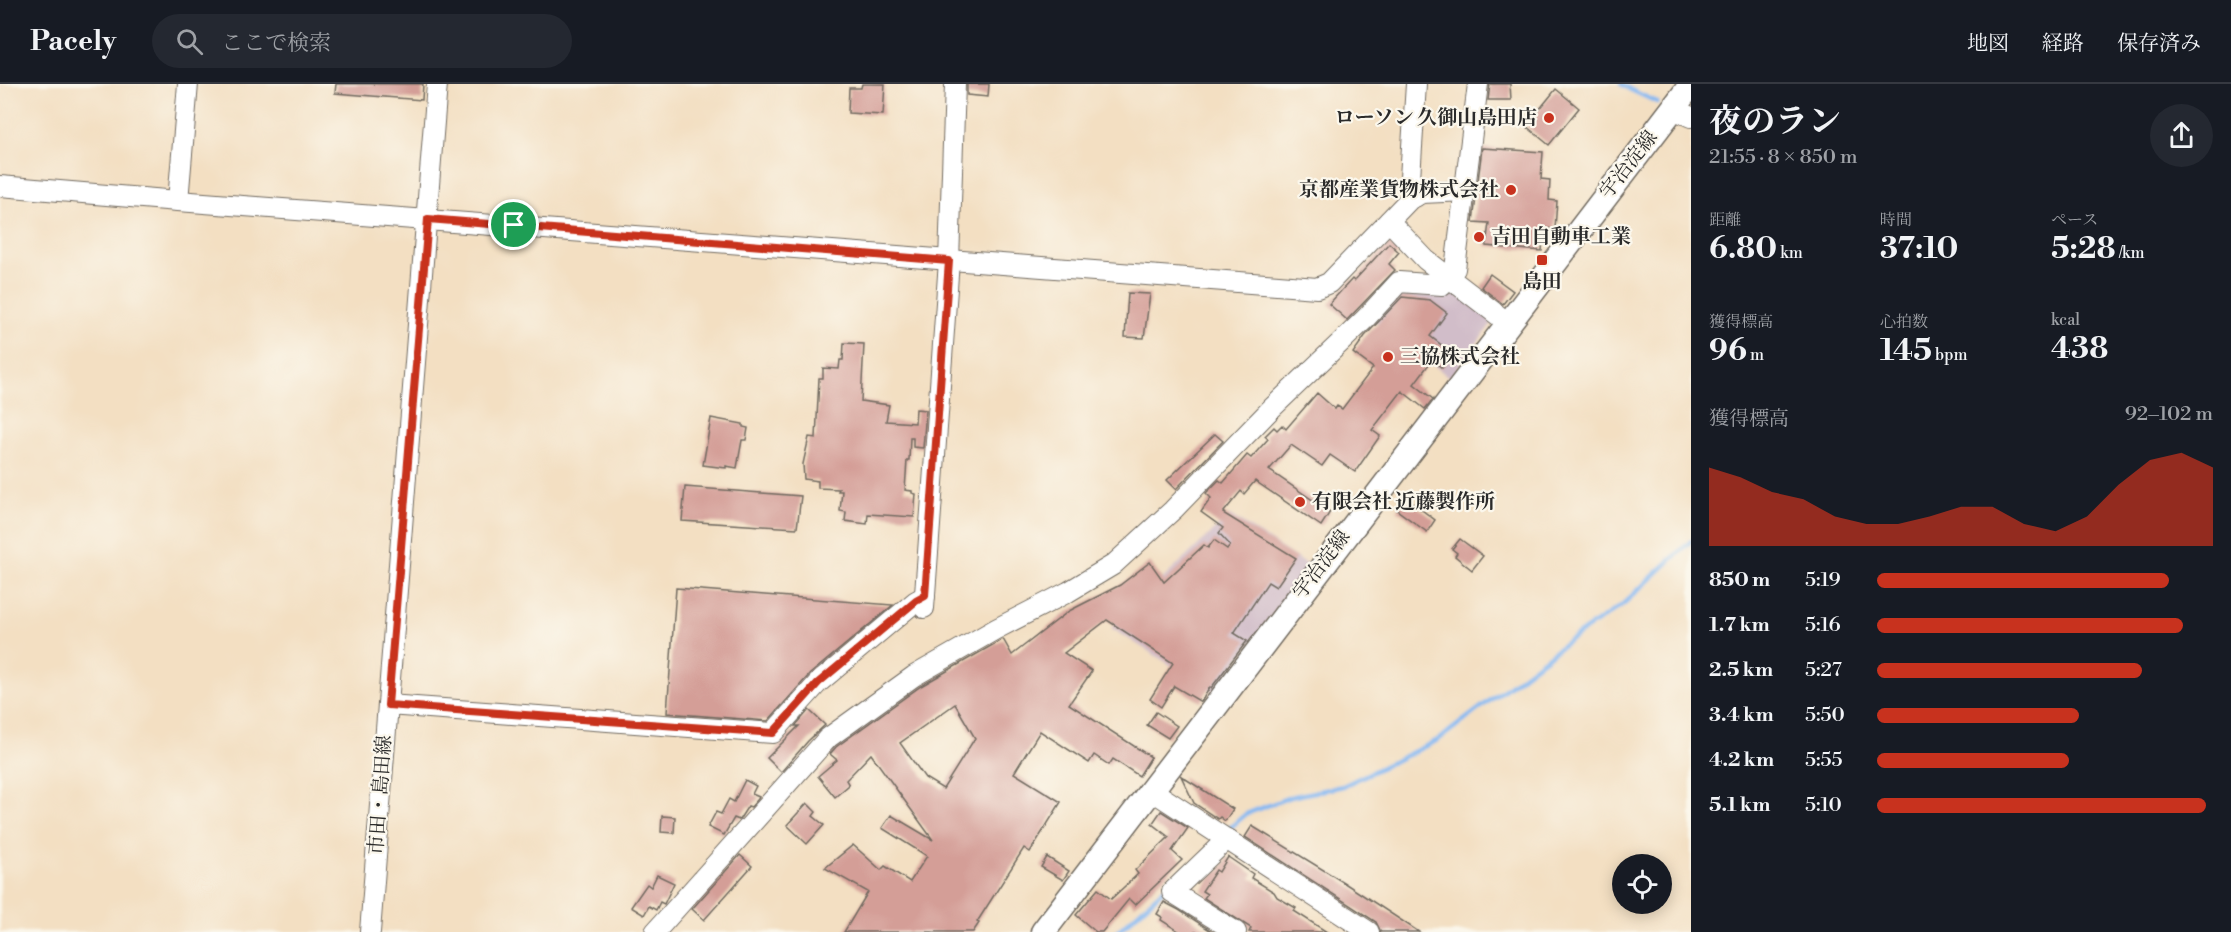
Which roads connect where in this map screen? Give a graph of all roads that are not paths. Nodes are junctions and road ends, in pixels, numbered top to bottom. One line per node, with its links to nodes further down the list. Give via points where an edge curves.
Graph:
1 (188, 84): 11 (street)
2 (437, 84): 12 (street, 市田・島田線)
3 (955, 84): 14 (street)
4 (1416, 84): 10 (street, via 1410,178)
5 (1478, 84): 9 (street)
6 (1691, 85): 7 (main road, 宇治淀線)
7 (1682, 113): 16 (main road, 宇治淀線)
8 (0, 186): 11 (street)
9 (1466, 191): 10 (street, via 1422,193); 15 (street, via 1455,270)
10 (1415, 197): 13 (street)
11 (178, 201): 12 (street)
12 (428, 219): 14 (street); 17 (street, 市田・島田線)
13 (1389, 221): 14 (street, via 1329,283 1317,288); 15 (street, via 1426,260)
14 (949, 261): 17 (street, via 925,603 916,601 818,683 773,733)
15 (1449, 277): 16 (street); 21 (street, via 1442,285 1399,282 1173,510 1113,565 914,676 828,738)
16 (1508, 322): 18 (main road, 宇治淀線)
17 (388, 705): 20 (street, 市田・島田線)
18 (1151, 790): 19 (street); 22 (main road, 宇治淀線)
19 (1227, 839): 23 (street, via 1172,891); 24 (street)
20 (370, 932)
21 (655, 932)
22 (1043, 932)
23 (1236, 932)
24 (1369, 932)

